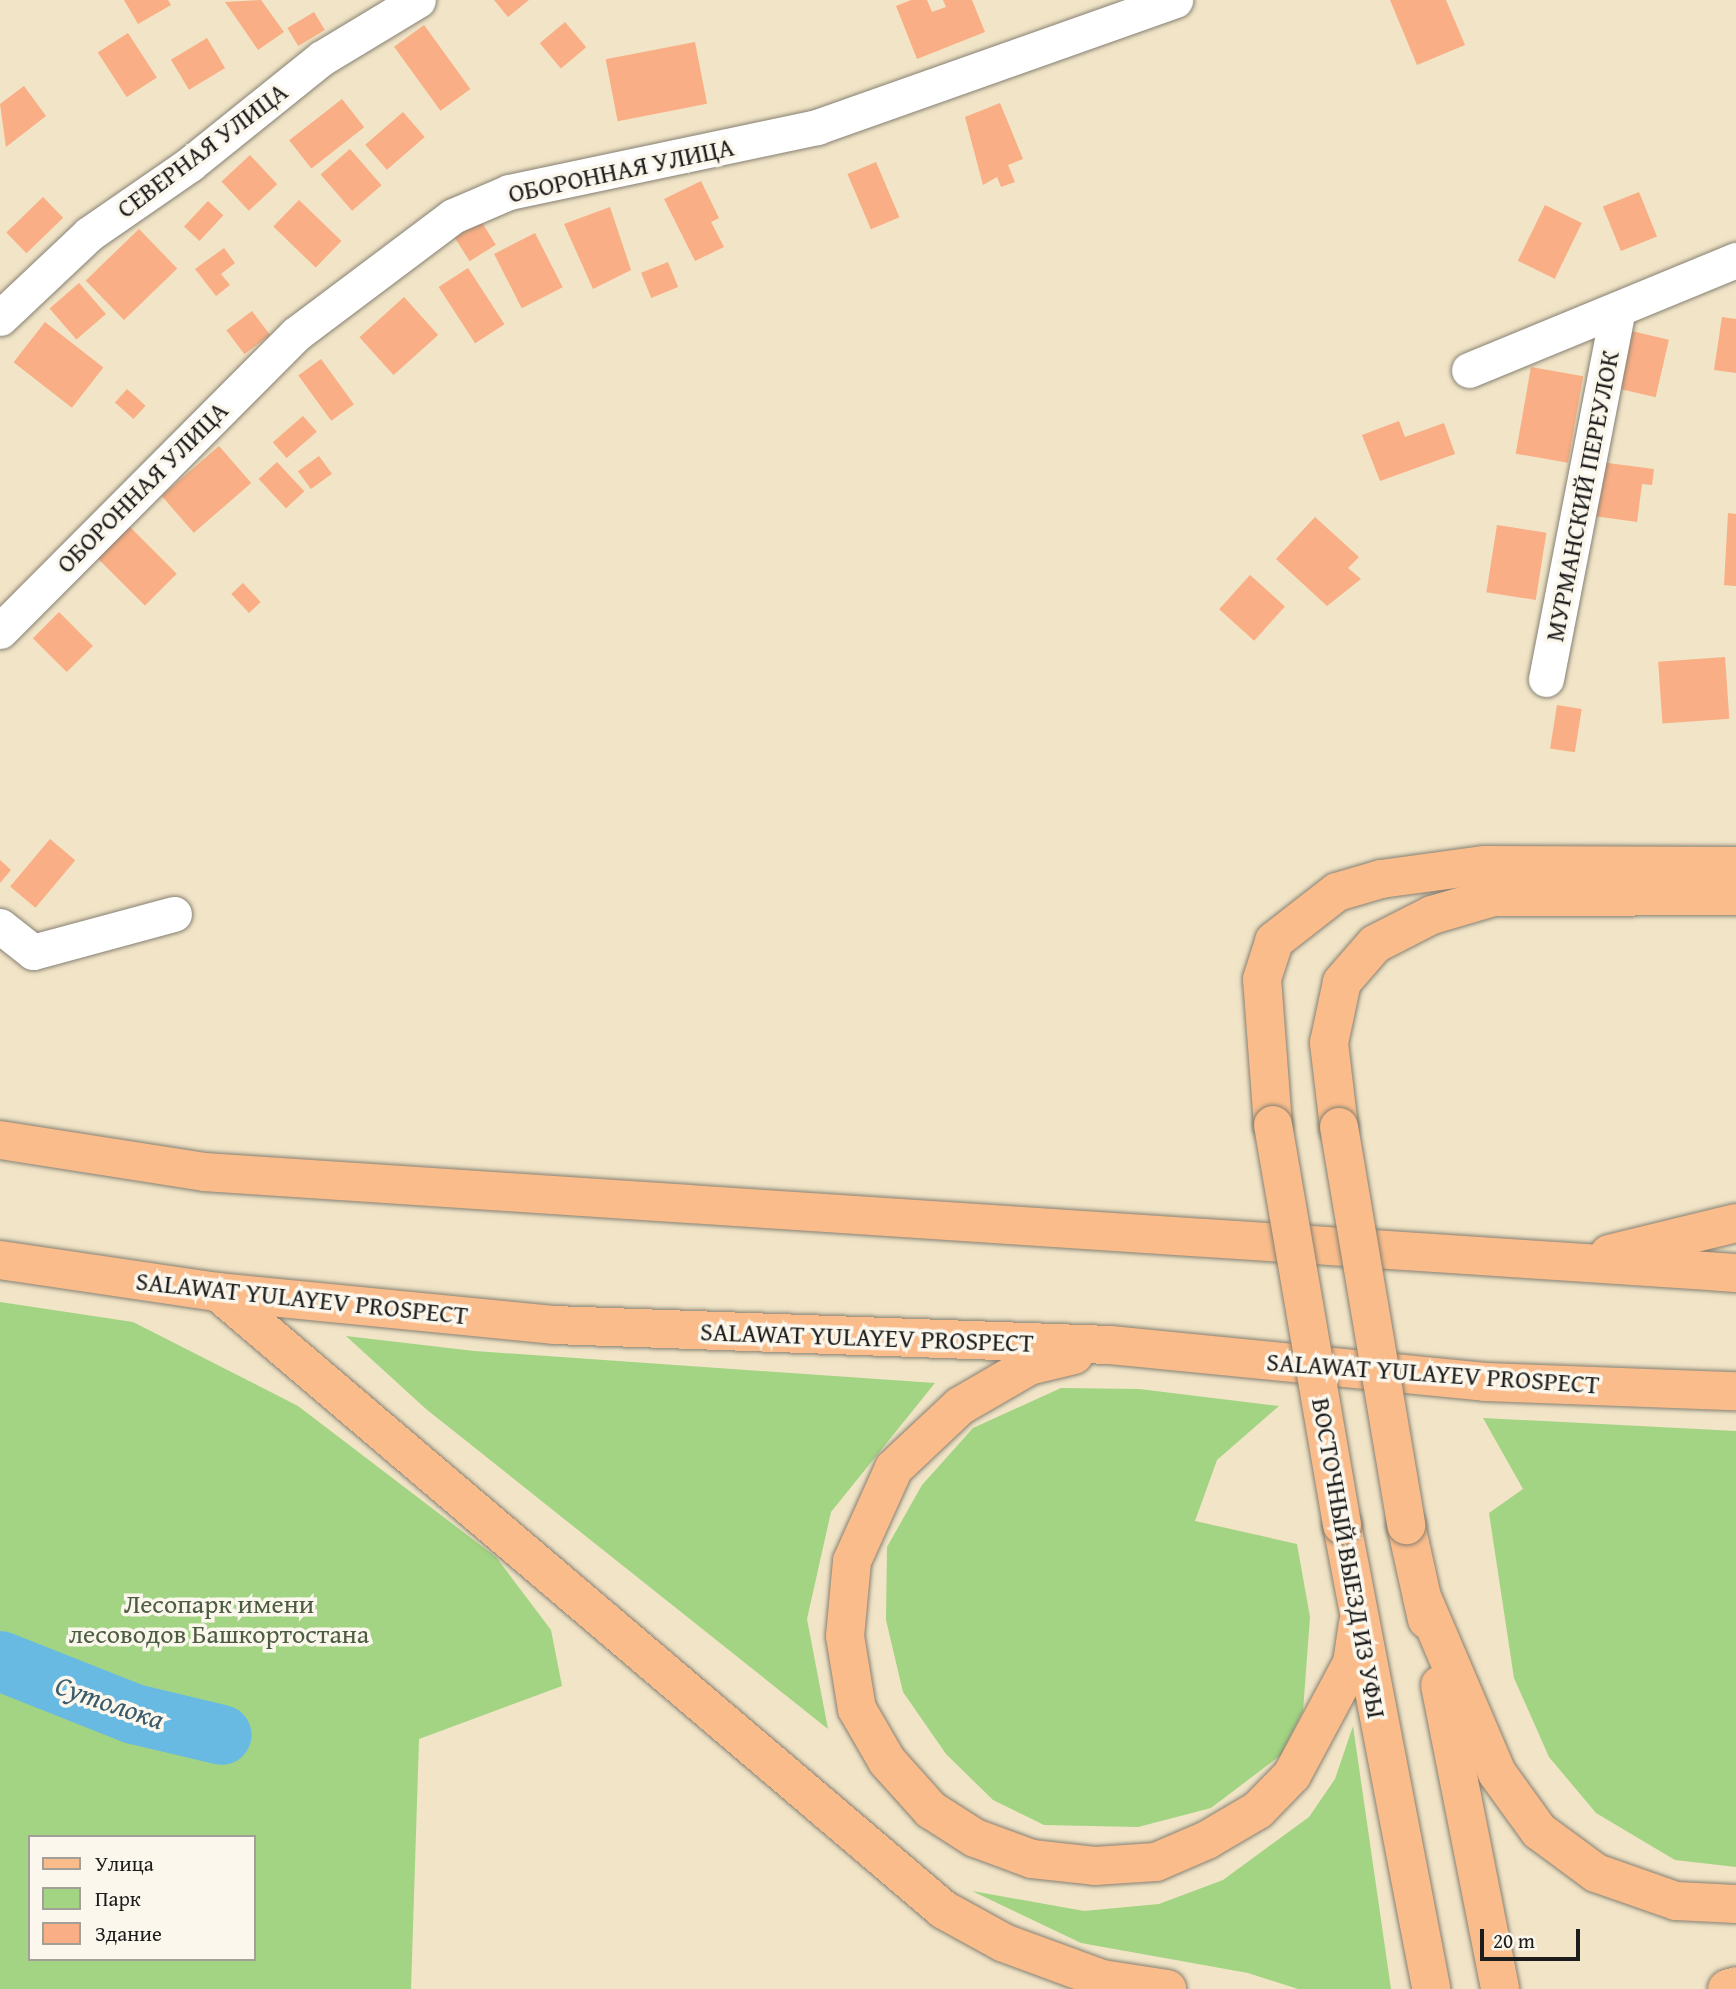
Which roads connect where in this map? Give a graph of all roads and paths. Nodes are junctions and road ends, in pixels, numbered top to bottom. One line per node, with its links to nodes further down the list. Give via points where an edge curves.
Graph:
1 (418, 0): 5 (street, СЕВЕРНАЯ УЛИЦА, via 322,58 190,164 89,234)
2 (1175, 0): 7 (street, ОБОРОННАЯ УЛИЦА, via 817,127 509,192 453,216 296,334)
3 (1736, 260): 4 (street)
4 (1617, 313): 6 (street); 8 (street, МУРМАНСКИЙ ПЕРЕУЛОК)
5 (0, 318)
6 (1469, 370)
7 (0, 631)
8 (1546, 679)
9 (1736, 866): 22 (main road, ВОСТОЧНЫЙ ВЫЕЗД ИЗ УФЫ, bridge, via 1485,865 1381,879 1337,892 1274,942 1262,979 1273,1125)
10 (1736, 896): 21 (main road, bridge, via 1493,897 1432,915 1375,944 1342,982 1329,1043 1339,1127)
11 (174, 914): 12 (street, via 33,952)
12 (0, 926)
13 (0, 1140): 16 (main road, via 204,1172)
14 (1736, 1223): 16 (main road)
15 (0, 1260): 18 (main road, SALAWAT YULAYEV PROSPECT)
16 (1570, 1263): 17 (main road)
17 (1736, 1273)
18 (218, 1292): 19 (main road, SALAWAT YULAYEV PROSPECT, via 554,1325); 25 (main road, via 944,1910 1004,1943 1102,1979)
19 (1110, 1345): 20 (main road, SALAWAT YULAYEV PROSPECT, via 1485,1382); 22 (main road, via 1029,1366 960,1406 894,1468 852,1561 845,1636 857,1709 887,1761 931,1810 975,1838 1032,1859 1095,1866 1156,1862 1258,1811 1292,1775 1352,1663)
20 (1728, 1393)
21 (1422, 1597): 23 (main road, via 1497,1773 1539,1831 1596,1872 1676,1901); 27 (main road)
22 (1358, 1623): 26 (main road, ВОСТОЧНЫЙ ВЫЕЗД ИЗ УФЫ)
23 (1736, 1904)
24 (1736, 1986): 28 (main road)
25 (1167, 1989)
26 (1431, 1989)
27 (1500, 1989)
28 (1727, 1989)

